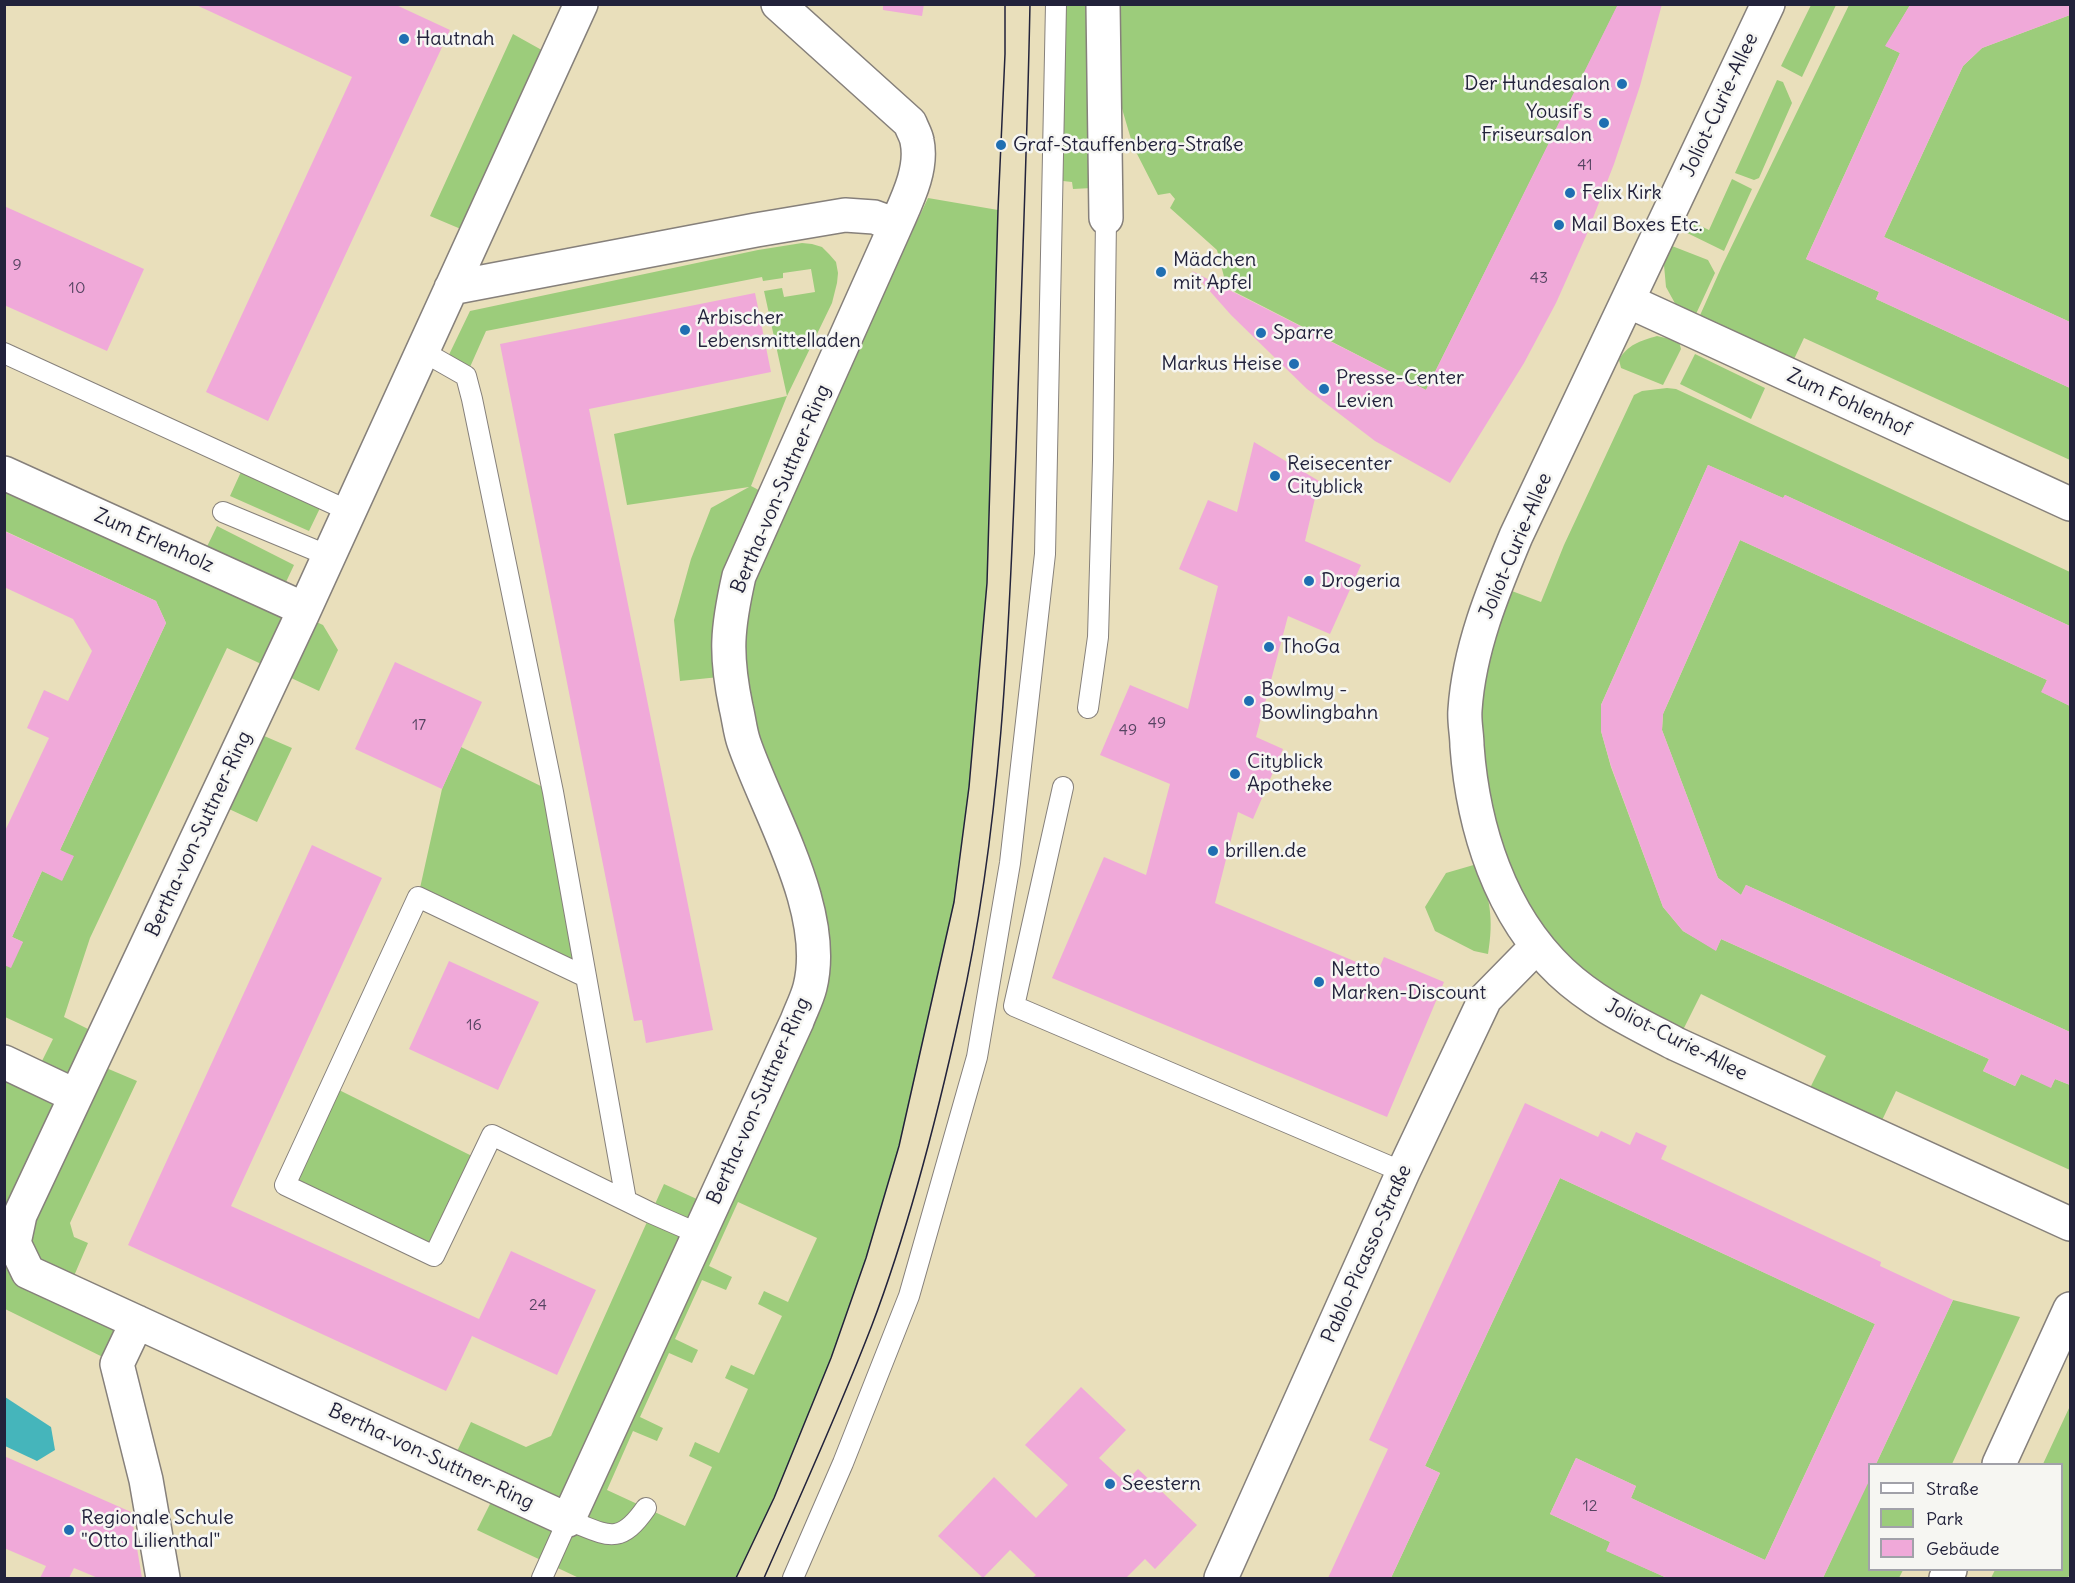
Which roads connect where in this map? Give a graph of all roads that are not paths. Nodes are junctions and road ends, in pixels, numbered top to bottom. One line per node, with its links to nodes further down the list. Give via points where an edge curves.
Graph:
1 (778, 4): 7 (street, Bertha-von-Suttner-Ring, via 910,123 917,140 918,163)
2 (1056, 4): 36 (lane, via 1045,554 1010,863 977,1058 909,1296)
3 (1102, 4): 6 (street)
4 (1768, 4): 9 (street, Joliot-Curie-Allee)
5 (570, 8): 8 (street, Bertha-von-Suttner-Ring)
6 (1106, 218): 18 (lane, via 1098,637)
7 (896, 225): 8 (street, via 874,217 845,215); 27 (street, Bertha-von-Suttner-Ring, via 739,576 729,618 730,676 744,741 800,881 813,958 810,986 797,1022)
8 (451, 288): 10 (street, Bertha-von-Suttner-Ring)
9 (1628, 301): 13 (street, Zum Fohlenhof); 20 (street, Joliot-Curie-Allee, via 1496,585 1474,653 1465,710 1470,782 1483,837 1506,897)
10 (422, 351): 14 (street, Bertha-von-Suttner-Ring); 21 (lane, via 466,376 553,792)
11 (4, 353): 14 (lane)
12 (4, 473): 17 (street, Zum Erlenholz)
13 (2070, 504)
14 (350, 511): 16 (street, Bertha-von-Suttner-Ring)
15 (223, 512): 16 (lane)
16 (329, 556): 17 (street, Bertha-von-Suttner-Ring)
17 (304, 609): 23 (street, Bertha-von-Suttner-Ring)
18 (1088, 708)
19 (1063, 787): 24 (lane, via 1014,1006)
20 (1537, 946): 24 (street, Pablo-Picasso-Straße, via 1485,999); 26 (street, Joliot-Curie-Allee, via 1562,973 1618,1014)
21 (586, 977): 25 (lane); 25 (lane, via 418,897 285,1185 434,1256 492,1135)
22 (4, 1062): 23 (street)
23 (76, 1096): 28 (street, Bertha-von-Suttner-Ring)
24 (1403, 1173): 37 (street, Pablo-Picasso-Straße)
25 (626, 1200): 27 (lane)
26 (2070, 1224)
27 (699, 1234): 33 (street, Bertha-von-Suttner-Ring)
28 (9, 1242): 30 (street, Bertha-von-Suttner-Ring, via 28,1272)
29 (2070, 1309): 31 (street)
30 (136, 1322): 33 (street, Bertha-von-Suttner-Ring); 34 (street, via 117,1364 146,1480)
31 (1999, 1463)
32 (646, 1508): 33 (lane, via 635,1524 622,1533 608,1535)
33 (568, 1520): 35 (lane)
34 (162, 1578)
35 (542, 1578)
36 (793, 1578)
37 (1221, 1578)

